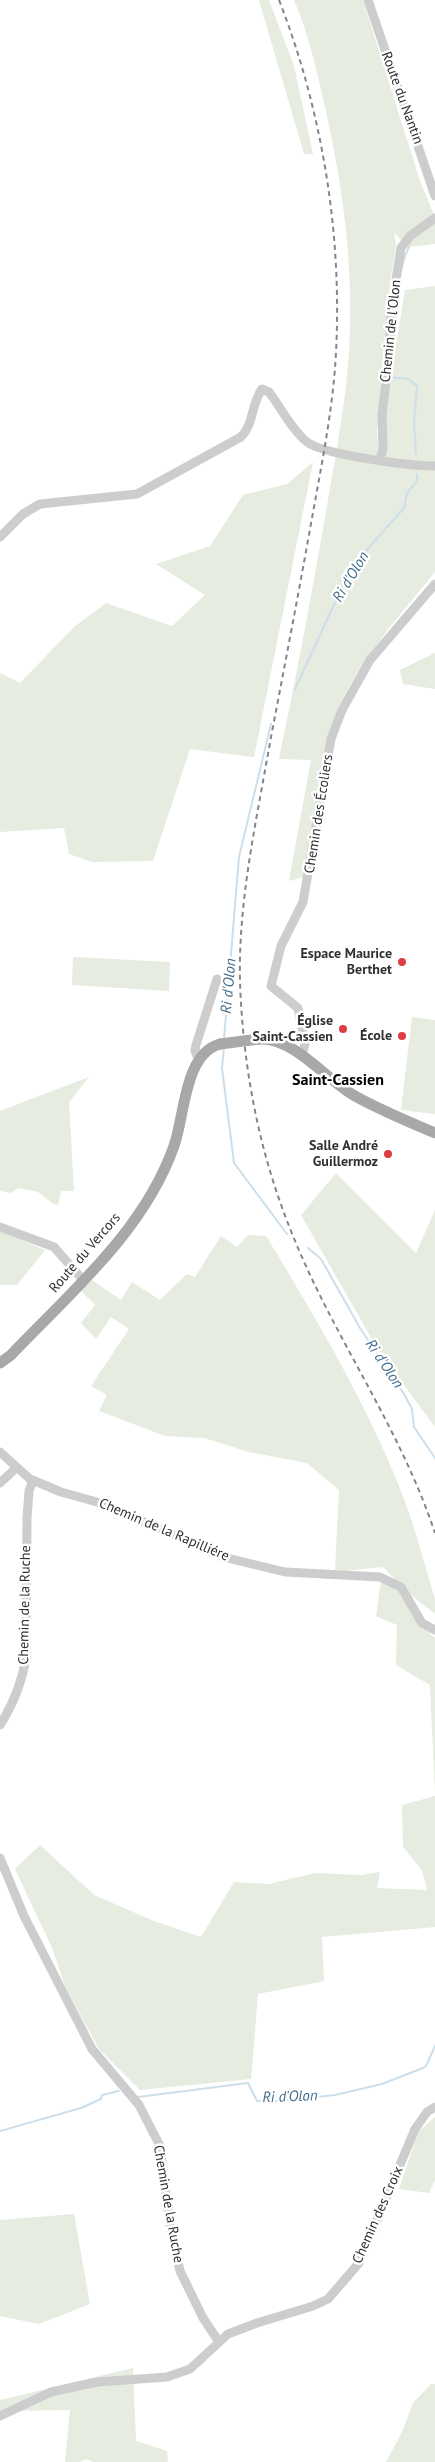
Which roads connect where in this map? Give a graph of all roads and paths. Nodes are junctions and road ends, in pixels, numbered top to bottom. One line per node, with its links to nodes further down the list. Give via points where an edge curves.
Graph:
1 (368, 0): 2 (street, Route du Nantin)
2 (435, 196)
3 (435, 218): 4 (street, Chemin de l'Olon, via 410,236 401,248 390,311)
4 (380, 459): 5 (street); 6 (street, via 348,455 307,442 269,392 262,389 248,430 241,437 137,494 40,504 23,514)
5 (435, 466)
6 (0, 537)
7 (435, 584): 9 (street, Chemin des Écoliers, via 370,660 342,710 331,739 303,902 281,946 271,986 298,1008 305,1044)
8 (217, 979): 10 (street, via 196,1045)
9 (302, 1055): 10 (main road, bridge, via 284,1043 259,1039 220,1044); 11 (main road, via 357,1097)
10 (198, 1058): 13 (main road, Route du Vercors, via 174,1148 156,1185 124,1234)
11 (435, 1133)
12 (0, 1227): 13 (street, via 54,1247)
13 (83, 1280): 14 (main road, Route du Vercors, via 12,1355)
14 (0, 1363)
15 (0, 1452): 16 (street, Chemin de la Rapilliére)
16 (16, 1468): 17 (street, Chemin de la Rapilliére); 18 (street)
17 (33, 1480): 19 (street, Chemin de la Rapilliére, via 104,1504 223,1558 284,1572 380,1577 401,1587 422,1623); 20 (street, Chemin de la Ruche, via 27,1518 26,1657 12,1706)
18 (0, 1483)
19 (435, 1630)
20 (0, 1725)
21 (0, 1858): 23 (street, Chemin de la Ruche, via 24,1916 92,2049 138,2105 160,2146 170,2225 180,2271)
22 (435, 2107): 23 (street, Chemin des Croix, via 427,2112 415,2129 359,2263 328,2299 228,2334)
23 (219, 2342): 24 (street, Chemin des Croix, via 202,2360 182,2372 167,2377 97,2382 51,2392)
24 (0, 2416)

